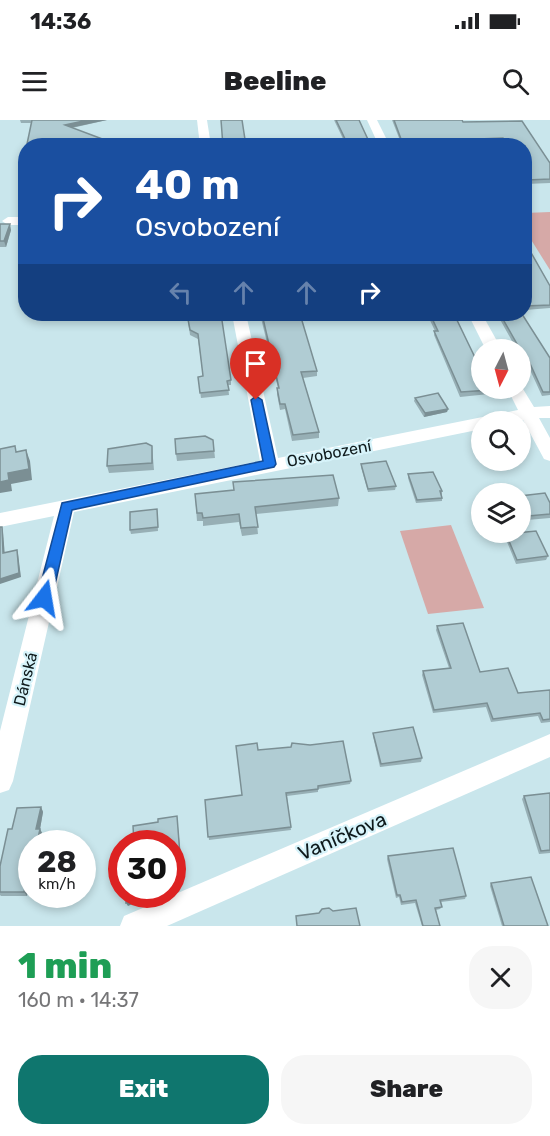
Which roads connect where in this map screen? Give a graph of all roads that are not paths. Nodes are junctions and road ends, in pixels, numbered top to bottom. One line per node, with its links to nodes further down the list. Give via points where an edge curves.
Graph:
1 (202, 120): 3 (street)
2 (372, 120): 4 (street)
3 (205, 138)
4 (381, 138)
5 (8, 221): 6 (street)
6 (18, 221)
7 (240, 321): 15 (street)
8 (479, 321): 9 (street)
9 (488, 339)
10 (550, 412): 11 (street)
11 (531, 413)
12 (531, 419): 14 (street)
13 (471, 425): 15 (street, Osvobození)
14 (550, 454)
15 (270, 464): 16 (street, Osvobození)
16 (66, 507): 17 (street, Osvobození); 19 (street, Dánská)
17 (0, 520)
18 (550, 746): 20 (street, Vaníčkova)
19 (0, 781)
20 (134, 926)

